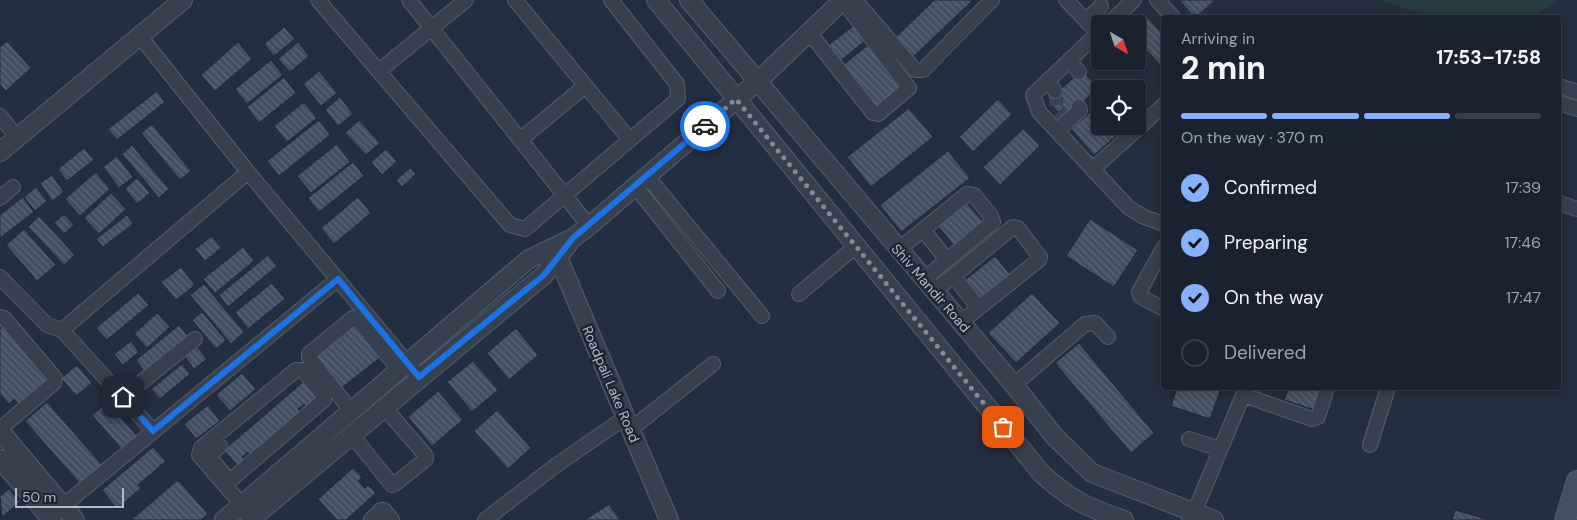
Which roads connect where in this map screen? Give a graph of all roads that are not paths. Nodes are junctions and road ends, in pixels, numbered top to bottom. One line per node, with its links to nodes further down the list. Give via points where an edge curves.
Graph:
1 (183, 0): 22 (street)
2 (318, 0): 25 (street)
3 (409, 0): 20 (street)
4 (466, 0): 20 (street)
5 (515, 0): 28 (street)
6 (611, 0): 40 (street, via 677,84 678,99)
7 (656, 0): 31 (street)
8 (689, 0): 27 (street, Shiv Mandir Road)
9 (843, 0): 21 (street); 21 (street, via 909,88 878,114 873,113)
10 (855, 0): 11 (street, via 915,70 923,70)
11 (992, 0)
12 (1066, 0): 18 (street)
13 (1134, 0): 16 (street)
14 (1157, 0): 17 (street)
15 (1102, 6): 18 (street)
16 (1117, 15)
17 (1171, 15)
18 (1086, 21): 19 (street)
19 (1091, 24)
20 (432, 28): 25 (street); 39 (street)
21 (809, 32): 27 (street)
22 (138, 35): 38 (street); 43 (street)
23 (1091, 39): 24 (street)
24 (1069, 60): 26 (street); 37 (street, via 1052,86 1033,95 1038,112)
25 (379, 71): 46 (street, via 510,225 525,229)
26 (1079, 72)
27 (758, 81): 31 (street); 54 (street, Shiv Mandir Road)
28 (585, 86): 39 (street); 40 (street)
29 (1561, 87): 30 (street)
30 (1577, 92)
31 (736, 99): 44 (street); 53 (street)
32 (1561, 104): 34 (street)
33 (1080, 107): 37 (street)
34 (1577, 109)
35 (1161, 112): 42 (street)
36 (0, 116): 38 (street)
37 (1057, 131): 42 (street)
38 (18, 137): 41 (street)
39 (520, 140): 46 (street)
40 (630, 140): 46 (street)
41 (0, 152)
42 (1094, 168): 50 (street, via 1130,208)
43 (248, 172): 60 (street); 69 (street)
44 (641, 181): 51 (street); 62 (street); 66 (street)
45 (13, 187): 47 (street)
46 (565, 196): 51 (street)
47 (0, 198)
48 (1561, 203): 49 (street)
49 (1577, 209)
50 (1161, 223)
51 (589, 226): 55 (street)
52 (924, 231): 54 (street); 57 (street); 57 (street, via 967,194 974,195 991,216 993,222)
53 (856, 246): 63 (street); 101 (street, via 1042,474 1086,507)
54 (898, 250): 61 (street, Shiv Mandir Road)
55 (556, 253): 73 (street, via 529,258); 81 (street, Roadpali Lake Road)
56 (1161, 253): 65 (street, via 1139,292 1140,297)
57 (947, 260): 61 (street)
58 (953, 276): 61 (street); 64 (street); 64 (street, via 1018,228 1039,260)
59 (0, 277): 69 (street, via 47,324)
60 (338, 279): 73 (street); 83 (street)
61 (929, 285): 68 (street, Shiv Mandir Road)
62 (718, 291)
63 (799, 294)
64 (979, 308): 68 (street)
65 (1161, 308)
66 (762, 316)
67 (0, 317): 82 (street, via 55,378 54,383)
68 (962, 322): 74 (street, Shiv Mandir Road)
69 (62, 330): 78 (street)
70 (1108, 337): 74 (street, via 1095,322 1085,324)
71 (195, 339): 78 (street)
72 (713, 364): 81 (street)
73 (409, 371): 79 (street); 80 (street); 80 (street, via 354,318 309,354)
74 (1014, 385): 93 (street, Shiv Mandir Road, via 1059,441 1092,473)
75 (1326, 390): 77 (street, via 1318,417 1312,419)
76 (1387, 390): 86 (street)
77 (1244, 391): 88 (street)
78 (123, 397): 83 (street)
79 (384, 407): 84 (street); 84 (street, via 426,459 392,485)
80 (352, 412): 92 (street)
81 (628, 423): 99 (street, via 556,466); 100 (street, Roadpali Lake Road)
82 (0, 430): 91 (street)
83 (153, 431): 91 (street)
84 (351, 434): 92 (street)
85 (1189, 439): 88 (street)
86 (1370, 445)
87 (220, 446): 92 (street, via 210,455 211,459 228,479 233,478 324,400 324,396 303,370 296,370 201,448 199,455)
88 (1220, 449): 93 (street)
89 (0, 459): 95 (street)
90 (1577, 481): 103 (main road)
91 (63, 506): 96 (street)
92 (246, 513): 94 (street)
93 (1191, 517): 102 (street, Shiv Mandir Road)
94 (227, 519)
95 (52, 520)
96 (75, 520)
97 (371, 520): 98 (street, via 381,510)
98 (392, 520)
99 (485, 520)
100 (669, 520)
101 (1124, 520)
102 (1214, 520)
103 (1565, 520)

